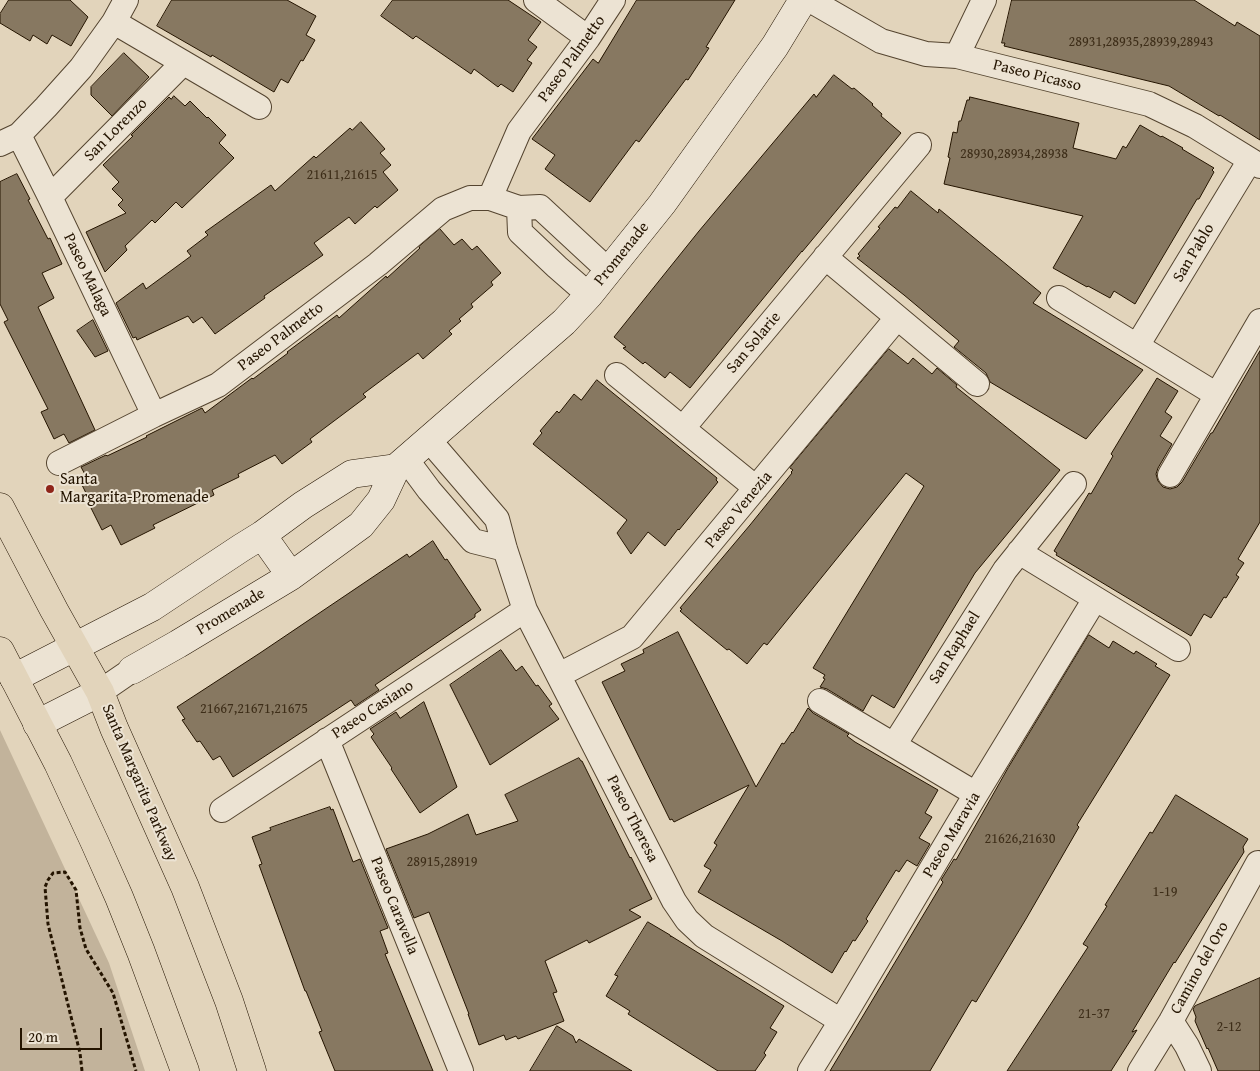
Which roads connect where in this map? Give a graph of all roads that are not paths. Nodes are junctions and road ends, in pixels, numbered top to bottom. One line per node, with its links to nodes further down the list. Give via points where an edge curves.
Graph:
1 (126, 0): 7 (street)
2 (536, 0): 8 (street)
3 (613, 0): 8 (street, Paseo Palmetto)
4 (802, 0): 19 (street, Promenade, via 770,54 662,204)
5 (810, 0): 9 (street, Paseo Picasso, via 882,41 926,54)
6 (984, 0): 9 (street)
7 (114, 22): 10 (street); 12 (street, via 81,68 46,107)
8 (588, 38): 16 (street, Paseo Palmetto, via 519,131)
9 (957, 56): 14 (street, Paseo Picasso, via 1149,104 1195,126)
10 (183, 63): 11 (street); 15 (street, San Lorenzo)
11 (260, 107)
12 (9, 140): 15 (street, Paseo Malaga)
13 (919, 145): 18 (street, San Solarie)
14 (1255, 163): 24 (street, San Pablo)
15 (50, 197): 28 (street, Paseo Malaga)
16 (490, 198): 17 (street, Paseo Palmetto); 28 (street, Paseo Palmetto, via 470,198 443,209 378,264 218,385)
17 (519, 208): 19 (street, Paseo Palmetto, via 540,207); 20 (street, via 520,232)
18 (824, 258): 22 (street); 29 (street, San Solarie)
19 (609, 271): 20 (street, Promenade)
20 (589, 295): 30 (street, Promenade, via 564,322)
21 (1059, 298): 24 (street)
22 (897, 318): 26 (street); 35 (street, Paseo Venezia)
23 (1260, 321): 27 (street)
24 (1138, 346): 27 (street)
25 (618, 375): 29 (street)
26 (977, 384)
27 (1217, 395): 33 (street)
28 (154, 415): 31 (street, Paseo Palmetto)
29 (682, 428): 35 (street)
30 (429, 440): 32 (street, Promenade); 38 (street, Paseo Theresa, via 498,519)
31 (60, 463)
32 (401, 463): 37 (street, via 352,474); 38 (street, via 473,541); 40 (street, Promenade, via 381,500 361,525)
33 (1170, 475)
34 (1074, 484): 39 (street, San Raphael)
35 (756, 488): 47 (street, Paseo Venezia, via 632,637)
36 (0, 507): 43 (main road, Santa Margarita Parkway)
37 (262, 535): 40 (street); 43 (street, via 152,606)
38 (505, 549): 42 (street, Paseo Theresa)
39 (1019, 552): 41 (street); 53 (street, San Raphael)
40 (291, 576): 46 (street, Promenade)
41 (1095, 599): 44 (street); 54 (street, Paseo Maravia)
42 (524, 610): 47 (street, Paseo Theresa); 52 (street, Paseo Casiano)
43 (74, 646): 48 (street); 49 (main road, Santa Margarita Parkway)
44 (1178, 649)
45 (0, 651): 48 (main road)
46 (132, 670): 49 (street, Promenade)
47 (559, 675): 57 (street, Paseo Theresa, via 674,901 687,920 704,936)
48 (14, 678): 51 (main road)
49 (100, 692): 51 (street, Promenade); 60 (main road, Santa Margarita Parkway, via 188,896)
50 (820, 701): 53 (street)
51 (38, 724): 59 (main road, via 119,897)
52 (328, 740): 55 (street, Paseo Casiano); 61 (street, Paseo Caravella)
53 (894, 745): 54 (street)
54 (976, 794): 57 (street, Paseo Maravia)
55 (222, 810)
56 (1258, 863): 58 (street, Camino del Oro)
57 (841, 1020): 62 (street, Paseo Maravia)
58 (1171, 1021): 63 (street, Camino del Oro); 64 (street)
59 (185, 1071)
60 (252, 1071)
61 (461, 1071)
62 (810, 1071)
63 (1140, 1071)
64 (1199, 1071)

